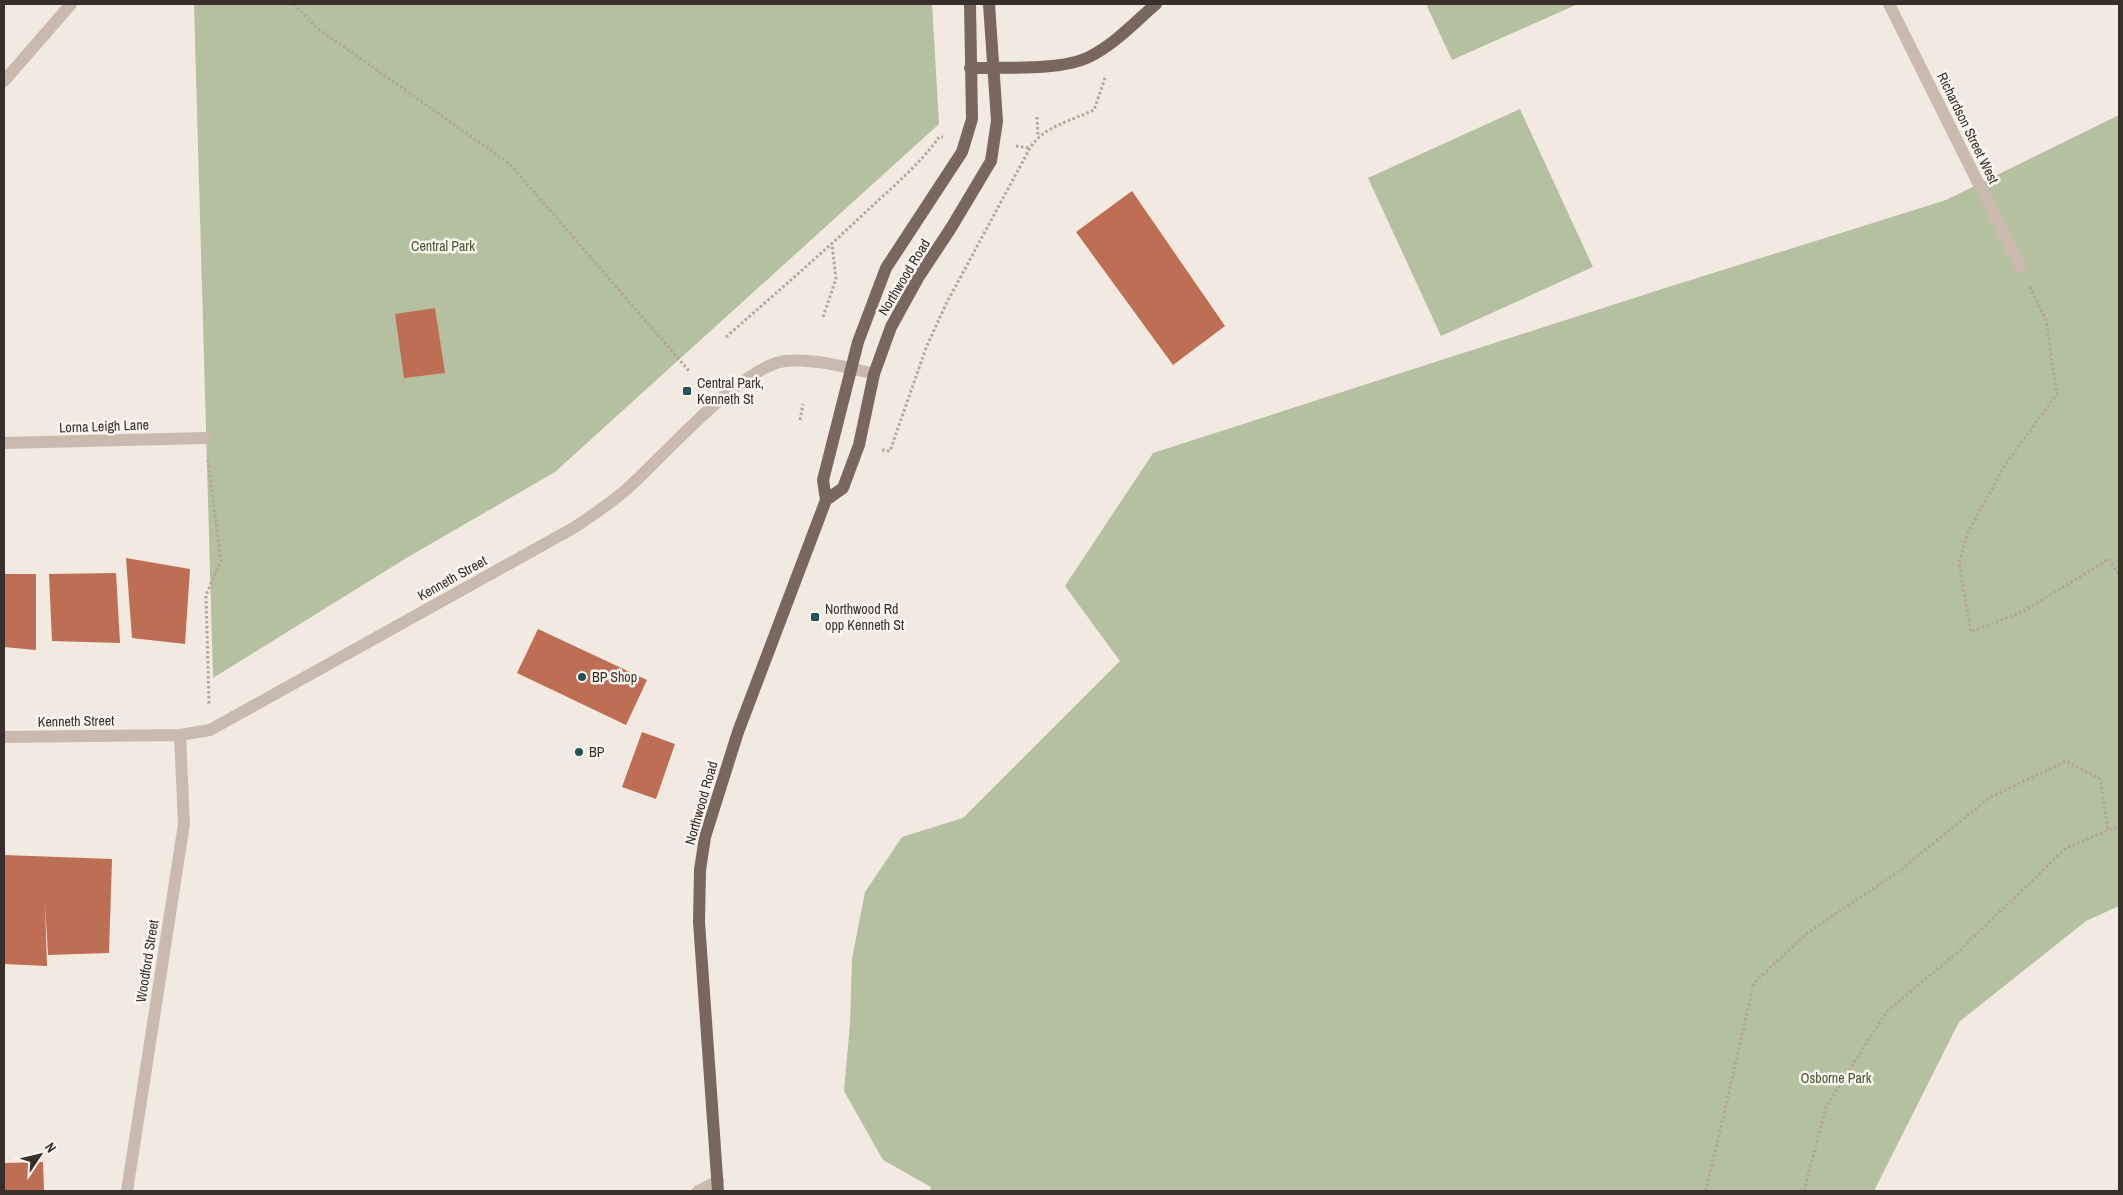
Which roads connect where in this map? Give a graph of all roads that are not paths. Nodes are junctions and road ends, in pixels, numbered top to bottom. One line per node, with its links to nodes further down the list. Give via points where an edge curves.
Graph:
1 (71, 4): 8 (street)
2 (970, 4): 7 (main road, Northwood Road)
3 (989, 4): 6 (main road, Northwood Road)
4 (1156, 4): 6 (main road, via 1119,37 1089,57 1054,65)
5 (1889, 4): 9 (street, Richardson Street West)
6 (994, 67): 7 (main road); 11 (main road, Northwood Road, via 997,121 990,161 891,327)
7 (970, 68): 10 (main road, Northwood Road, via 972,120 962,152 886,268 858,342)
8 (4, 81)
9 (2020, 266)
10 (852, 368): 11 (street, Kenneth Street); 14 (main road, Northwood Road, via 823,480); 15 (street, Kenneth Street, via 802,360 767,366 724,397 626,490 575,527 210,730)
11 (874, 374): 14 (main road, Northwood Road, via 859,445 843,488)
12 (205, 438): 13 (street, Lorna Leigh Lane)
13 (4, 444)
14 (826, 500): 17 (main road, Northwood Road, via 738,732 705,837 700,870 699,922)
15 (180, 734): 16 (street, Kenneth Street); 18 (street, Woodford Street, via 184,824)
16 (4, 737)
17 (718, 1186): 19 (street)
18 (127, 1191)
19 (698, 1191)

